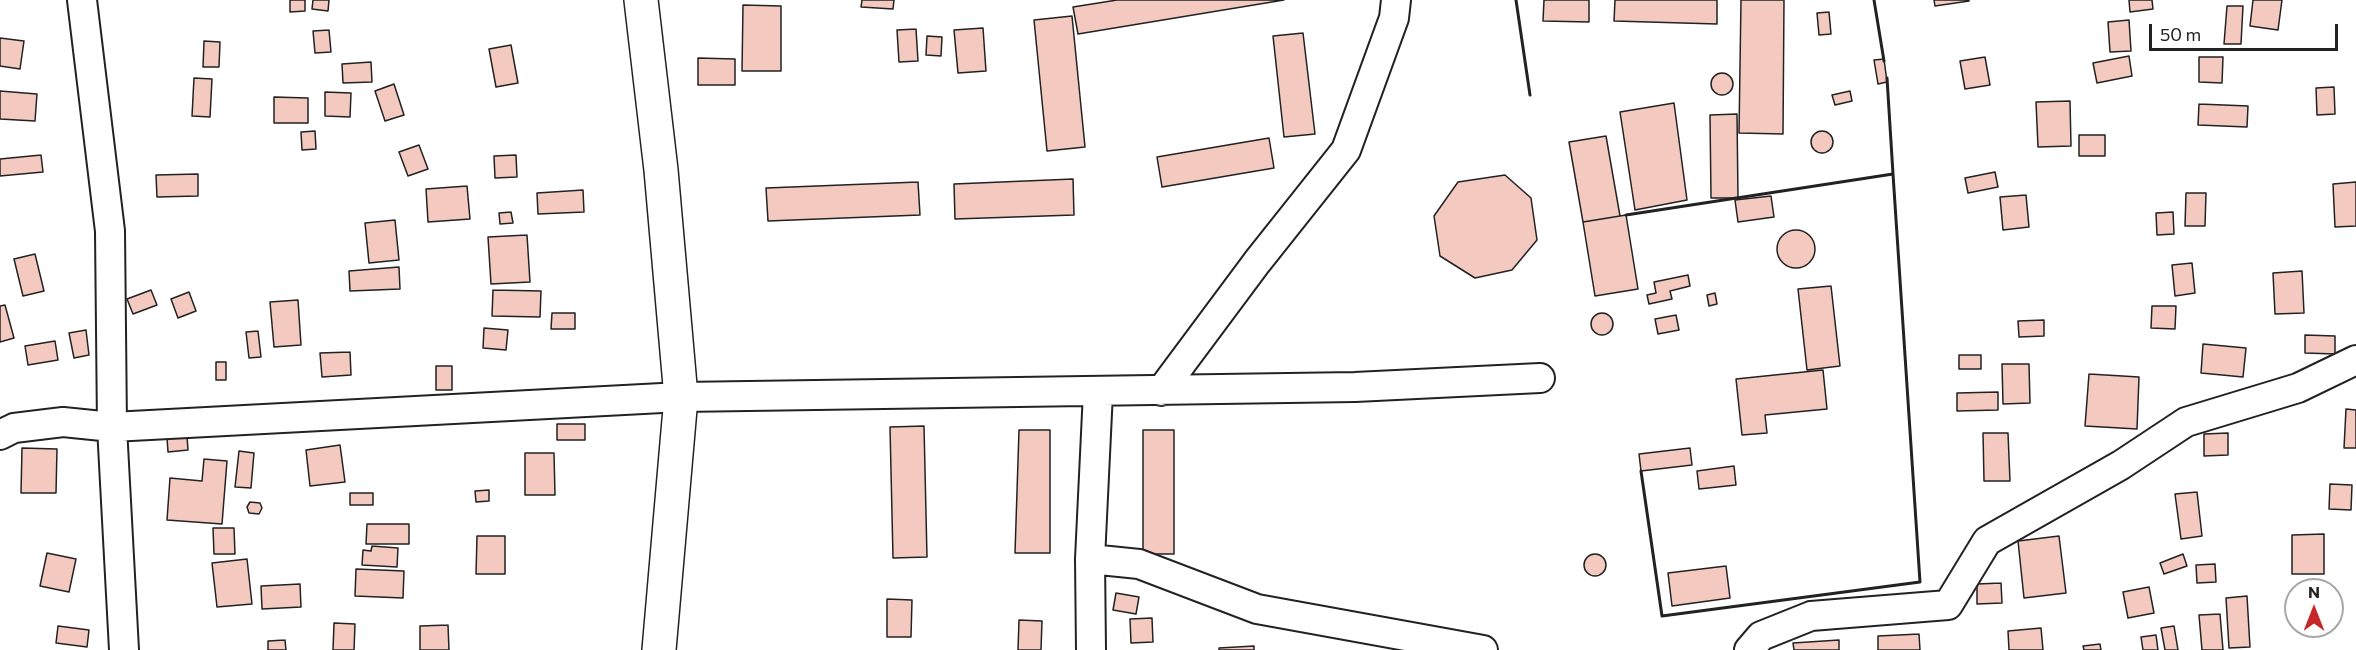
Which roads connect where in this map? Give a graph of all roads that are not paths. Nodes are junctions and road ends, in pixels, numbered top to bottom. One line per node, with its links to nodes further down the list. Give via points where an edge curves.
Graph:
1 (82, 0): 9 (street, via 110,231)
2 (641, 0): 8 (main road)
3 (1396, 0): 6 (street, via 1394,18 1346,150)
4 (2356, 360): 16 (street, via 2298,388 2186,422 2121,465 1987,541 1948,605 1811,616 1761,636)
5 (1540, 378): 6 (street)
6 (1161, 391): 7 (street)
7 (1098, 392): 8 (street); 11 (street)
8 (681, 397): 9 (street); 13 (main road)
9 (112, 427): 10 (street, via 63,423 14,428); 12 (street)
10 (0, 435)
11 (1090, 559): 14 (street); 15 (street, via 1139,564 1257,609)
12 (124, 650)
13 (659, 650)
14 (1091, 650)
15 (1483, 650)
16 (1749, 650)

